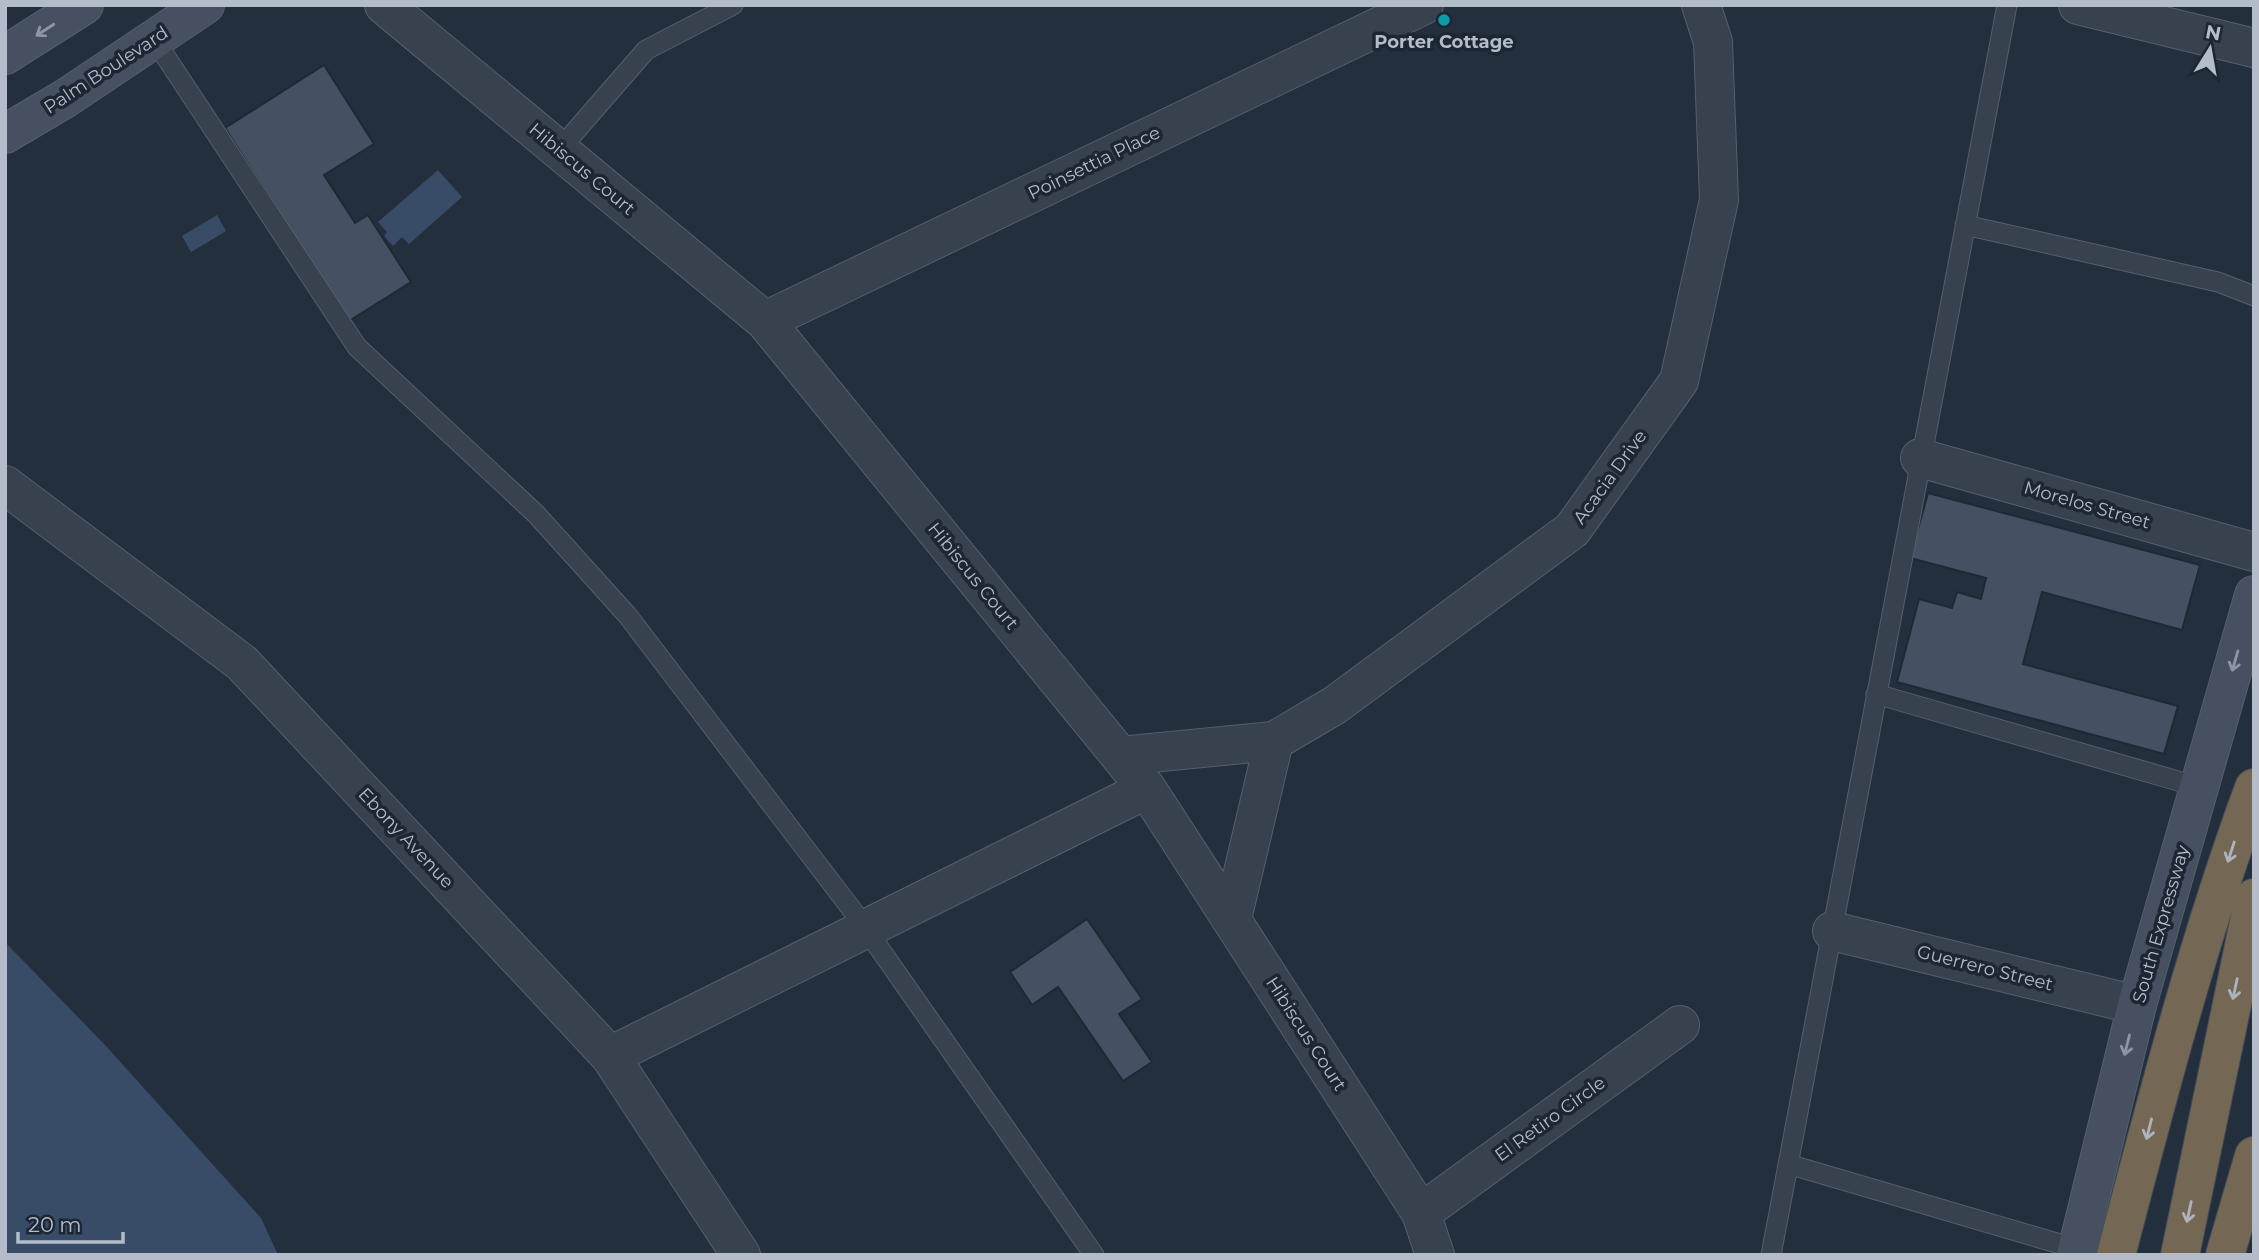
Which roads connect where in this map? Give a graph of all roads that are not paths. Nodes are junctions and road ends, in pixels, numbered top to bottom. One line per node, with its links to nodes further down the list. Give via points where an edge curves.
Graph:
1 (84, 5): 11 (main road, one-way to 11)
2 (205, 5): 9 (main road, Palm Boulevard)
3 (384, 5): 13 (street, Hibiscus Court)
4 (733, 5): 13 (lane, via 646,50)
5 (1424, 5): 16 (street, Poinsettia Place)
6 (1701, 5): 22 (street, Acacia Drive, via 1713,42 1719,200 1679,381 1572,530 1335,705)
7 (2007, 5): 14 (lane)
8 (2078, 5): 10 (street)
9 (154, 40): 12 (main road, Palm Boulevard); 29 (lane, via 357,347 536,514 628,615)
10 (2254, 48)
11 (5, 55)
12 (5, 134)
13 (559, 150): 16 (street, Hibiscus Court)
14 (1965, 225): 15 (lane, via 2217,282); 17 (lane)
15 (2254, 296)
16 (765, 321): 23 (street, Hibiscus Court)
17 (1920, 458): 19 (street, Morelos Street); 21 (lane)
18 (5, 485): 33 (street, Ebony Avenue, via 242,663)
19 (2254, 552)
20 (2254, 595): 24 (main road, South Expressway, one-way to 24)
21 (1876, 694): 24 (lane); 30 (lane)
22 (1274, 741): 23 (street, Acacia Drive); 28 (street)
23 (1120, 756): 26 (street, Hibiscus Court)
24 (2199, 788): 31 (main road, South Expressway)
25 (2254, 788): 42 (highway, one-way to 42, via 2166,1063)
26 (1147, 789): 28 (street, Hibiscus Court); 29 (street)
27 (2254, 898): 43 (highway, one-way to 43)
28 (1232, 919): 36 (street, Hibiscus Court)
29 (865, 929): 33 (street); 39 (lane)
30 (1832, 930): 31 (street, Guerrero Street); 35 (lane)
31 (2137, 1005): 37 (main road, South Expressway, one-way to 37)
32 (1680, 1025): 36 (street, El Retiro Circle)
33 (610, 1056): 38 (street, Ebony Avenue)
34 (2254, 1156): 44 (highway)
35 (1788, 1164): 37 (lane); 41 (lane)
36 (1421, 1213): 40 (street, Hibiscus Court)
37 (2077, 1252)
38 (741, 1255)
39 (1094, 1255)
40 (1435, 1255)
41 (1771, 1255)
42 (2116, 1255)
43 (2180, 1255)
44 (2225, 1255)

